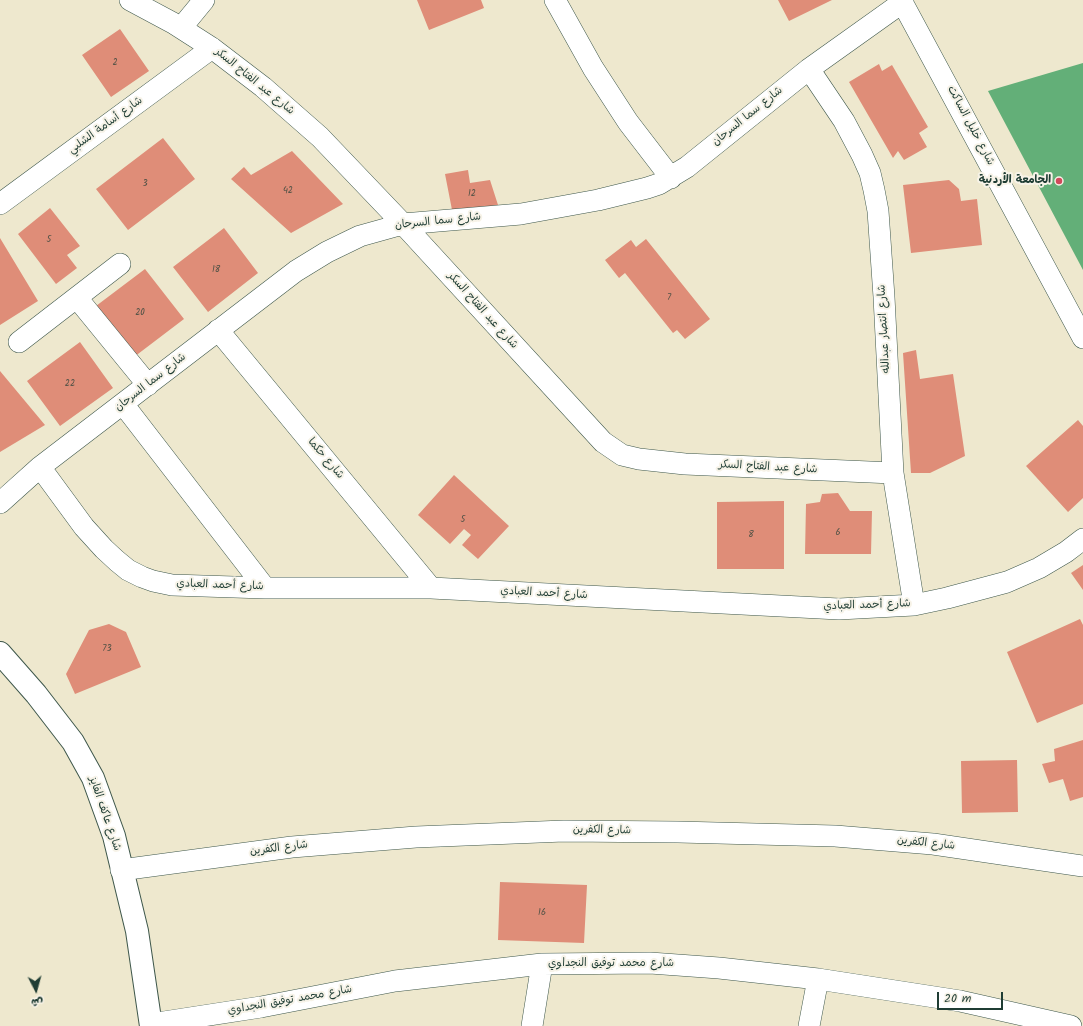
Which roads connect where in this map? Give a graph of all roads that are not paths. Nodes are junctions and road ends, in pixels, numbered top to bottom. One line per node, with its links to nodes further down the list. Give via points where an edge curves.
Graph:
1 (130, 0): 5 (street, شارع عبد الفتاح السكر)
2 (204, 0): 5 (street)
3 (555, 0): 8 (street, via 593,68 628,122)
4 (902, 1): 7 (street, شارع سما السرحان); 14 (street, شارع خليل الساكت)
5 (181, 28): 6 (street, شارع عبد الفتاح السكر)
6 (212, 48): 9 (street, شارع أسامة الشلبي); 10 (street, شارع عبد الفتاح السكر, via 263,87 320,137)
7 (809, 69): 8 (street, شارع سما السرحان); 19 (street, شارع انتصار عبدالله, via 848,128 870,173 874,190 878,211)
8 (671, 178): 10 (street, شارع سما السرحان, via 647,188 598,200 521,214)
9 (0, 204)
10 (403, 224): 13 (street, شارع سما السرحان, via 360,236 327,252 296,271); 19 (street, شارع عبد الفتاح السكر, via 603,442 622,455 685,464)
11 (120, 264): 12 (street)
12 (77, 298): 15 (street); 16 (street)
13 (218, 330): 16 (street, شارع سما السرحان); 23 (street, شارع حكما)
14 (1083, 338)
15 (19, 342)
16 (148, 385): 17 (street, شارع سما السرحان)
17 (123, 404): 18 (street, شارع سما السرحان); 22 (street)
18 (40, 467): 20 (street, شارع سما السرحان); 22 (street, شارع أحمد العبادي, via 84,527 128,570 153,582 172,585)
19 (893, 473): 24 (street, شارع انتصار عبدالله)
20 (0, 503)
21 (1083, 539): 24 (street, شارع أحمد العبادي, via 1039,568 1007,582)
22 (265, 588): 23 (street, شارع أحمد العبادي)
23 (431, 588): 24 (street, شارع أحمد العبادي, via 839,609)
24 (914, 605)
25 (0, 653): 27 (main road, شارع عاكف الفايز, via 73,742 93,778 114,836)
26 (1083, 866): 27 (street, شارع الكفرين, via 933,844 835,836 564,830 416,837 292,847)
27 (121, 870): 30 (main road, شارع عاكف الفايز, via 137,931)
28 (542, 964): 29 (street, شارع محمد توفيق النجداوي, via 650,963); 30 (street, شارع محمد توفيق النجداوي, via 395,981); 31 (street)
29 (818, 979): 32 (street); 33 (street, شارع محمد توفيق النجداوي, via 960,1001)
30 (151, 1025)
31 (532, 1026)
32 (809, 1026)
33 (1071, 1026)

